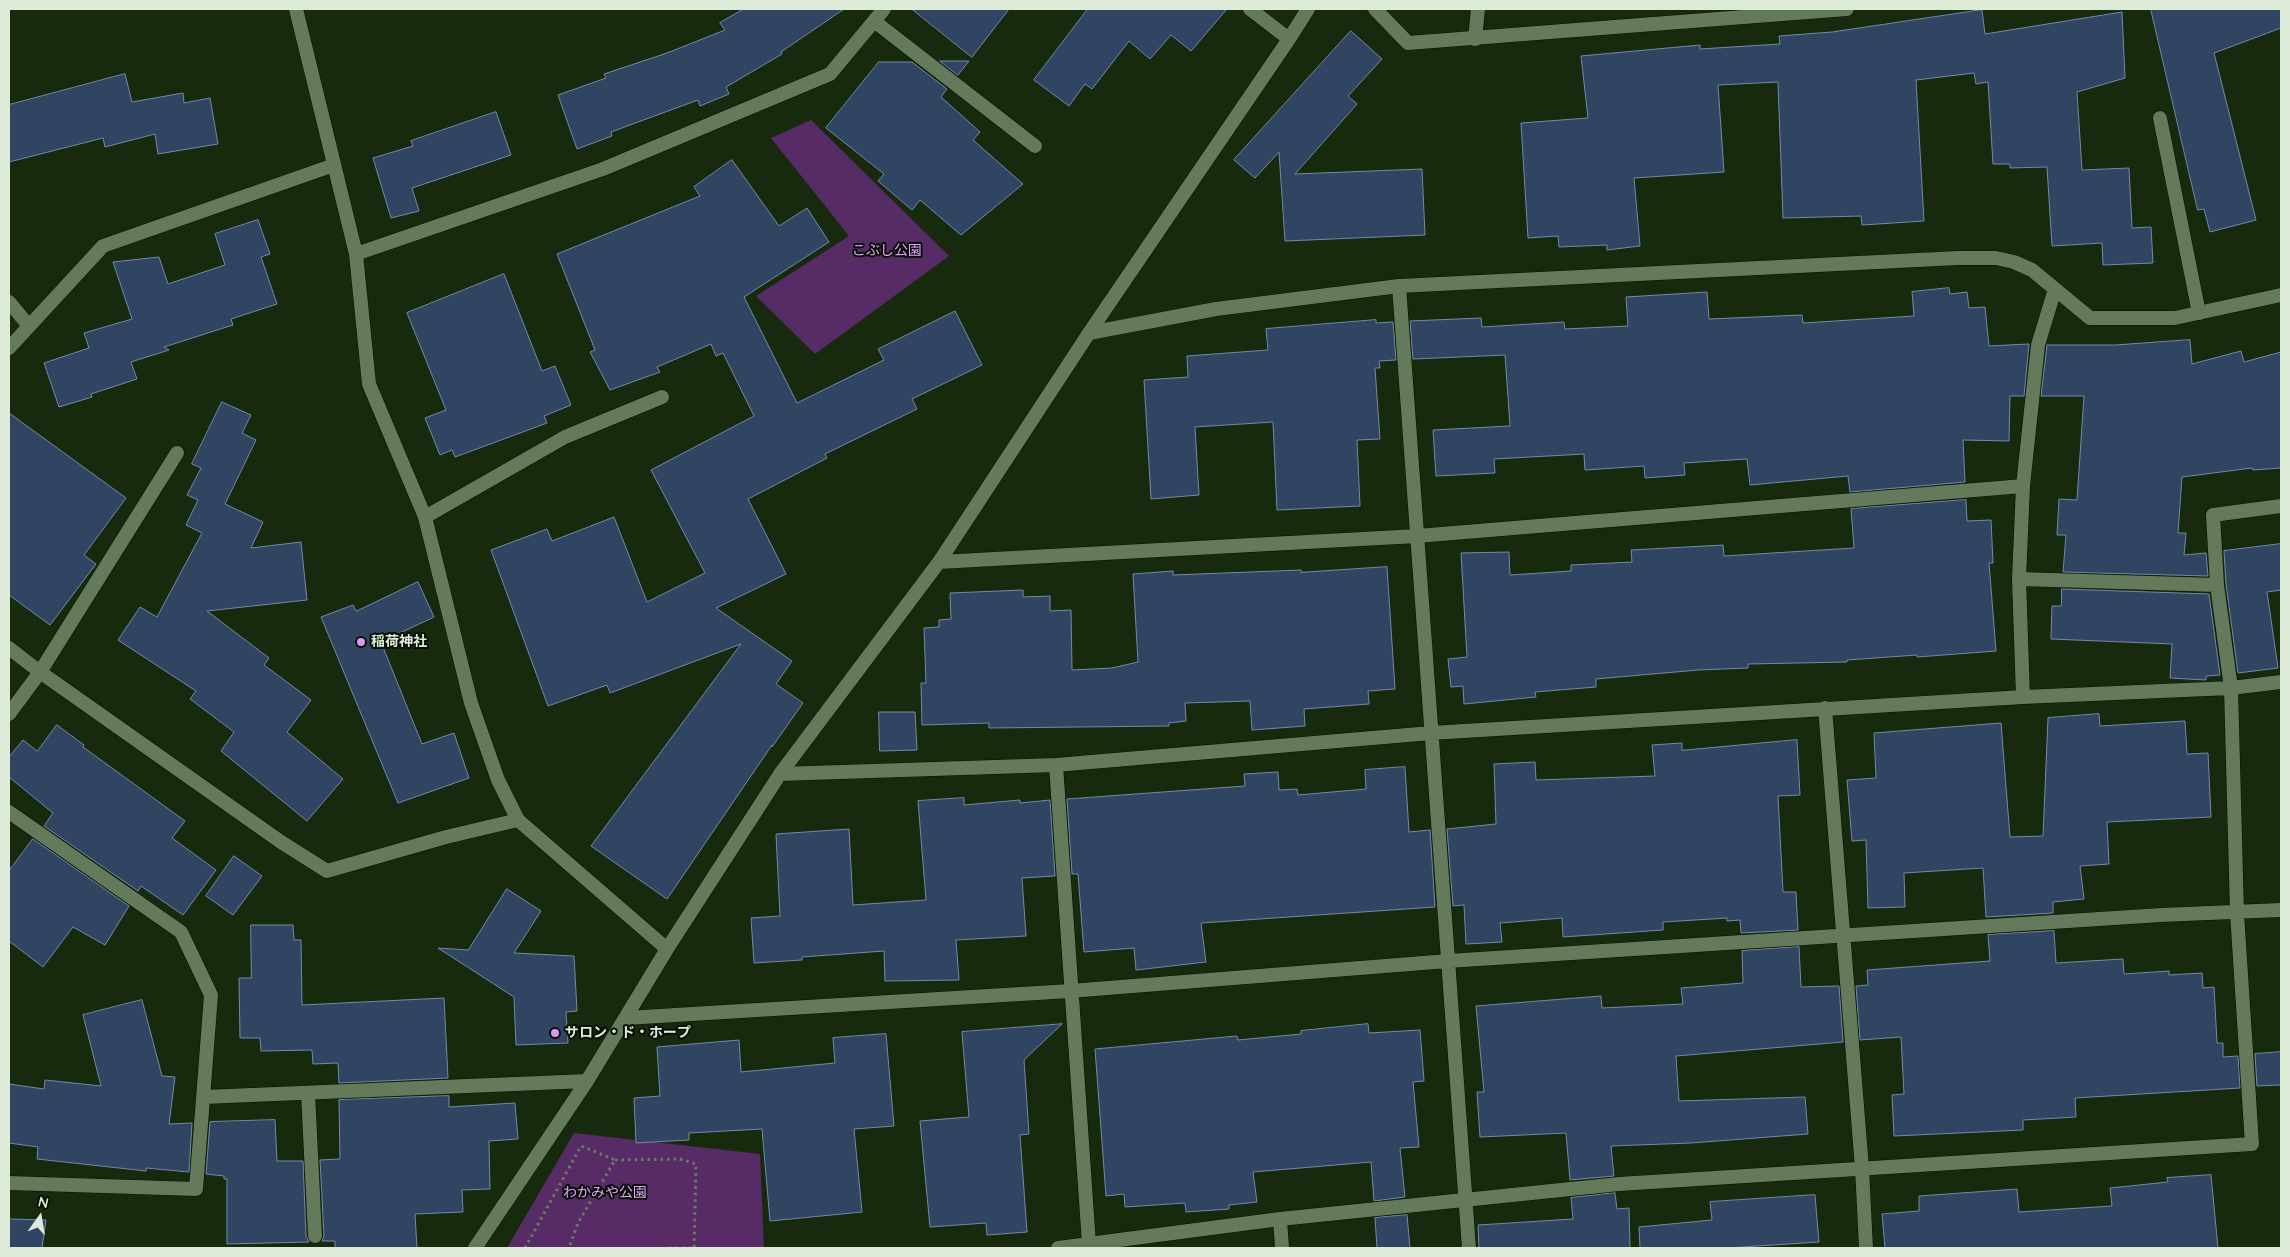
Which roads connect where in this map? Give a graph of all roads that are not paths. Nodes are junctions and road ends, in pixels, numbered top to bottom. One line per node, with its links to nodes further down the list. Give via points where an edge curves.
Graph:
1 (296, 9): 13 (street)
2 (884, 9): 8 (street)
3 (1250, 9): 10 (street)
4 (1308, 9): 10 (street)
5 (1375, 9): 9 (street, via 1408,43)
6 (1478, 9): 9 (street)
7 (1846, 9): 9 (street)
8 (874, 21): 12 (street); 14 (street, via 830,74 603,169)
9 (1475, 39)
10 (1289, 40): 21 (street)
11 (2160, 118): 19 (street)
12 (1035, 146)
13 (334, 165): 14 (street); 20 (street, via 103,246)
14 (356, 254): 27 (street, via 368,384)
15 (1399, 286): 16 (street, via 1996,258 2032,270); 21 (street, via 1216,309); 28 (street)
16 (2055, 289): 19 (street, via 2090,318 2175,318); 25 (street, via 2038,345)
17 (2281, 295): 19 (street)
18 (9, 302): 20 (street)
19 (2199, 313)
20 (29, 326): 22 (street)
21 (1089, 333): 29 (street)
22 (9, 348)
23 (662, 397): 27 (street, via 565,437)
24 (177, 453): 33 (street)
25 (2023, 486): 28 (street); 30 (street)
26 (2281, 506): 31 (street, via 2213,515)
27 (425, 517): 43 (street, via 471,703 498,780)
28 (1417, 536): 29 (street); 39 (street)
29 (939, 562): 41 (street)
30 (2019, 579): 31 (street); 36 (street)
31 (2216, 585): 35 (street)
32 (9, 648): 33 (street)
33 (40, 672): 38 (street); 43 (street, via 327,871)
34 (2281, 682): 35 (street)
35 (2230, 688): 36 (street); 45 (street)
36 (2022, 697): 37 (street)
37 (1825, 708): 39 (street); 46 (street)
38 (9, 714)
39 (1431, 733): 40 (street); 48 (street)
40 (1056, 765): 41 (street); 49 (street)
41 (780, 774): 47 (street)
42 (9, 812): 53 (street, via 181,932 211,996)
43 (518, 820): 47 (street)
44 (2281, 910): 45 (street)
45 (2237, 913): 46 (street); 54 (street, via 2252,1144)
46 (1844, 936): 48 (street); 54 (street)
47 (668, 949): 50 (street)
48 (1448, 961): 49 (street); 56 (street)
49 (1070, 991): 50 (street); 59 (street)
50 (626, 1018): 51 (street)
51 (588, 1081): 52 (street); 60 (street)
52 (308, 1093): 53 (street); 58 (street)
53 (204, 1097): 55 (street, via 196,1189)
54 (1862, 1168): 56 (street, via 1619,1184); 64 (street)
55 (9, 1183)
56 (1465, 1199): 57 (street); 63 (street)
57 (1280, 1219): 59 (street); 62 (street)
58 (315, 1236)
59 (1089, 1244): 61 (street)
60 (475, 1248)
61 (1058, 1248)
62 (1282, 1248)
63 (1469, 1248)
64 (1866, 1248)

